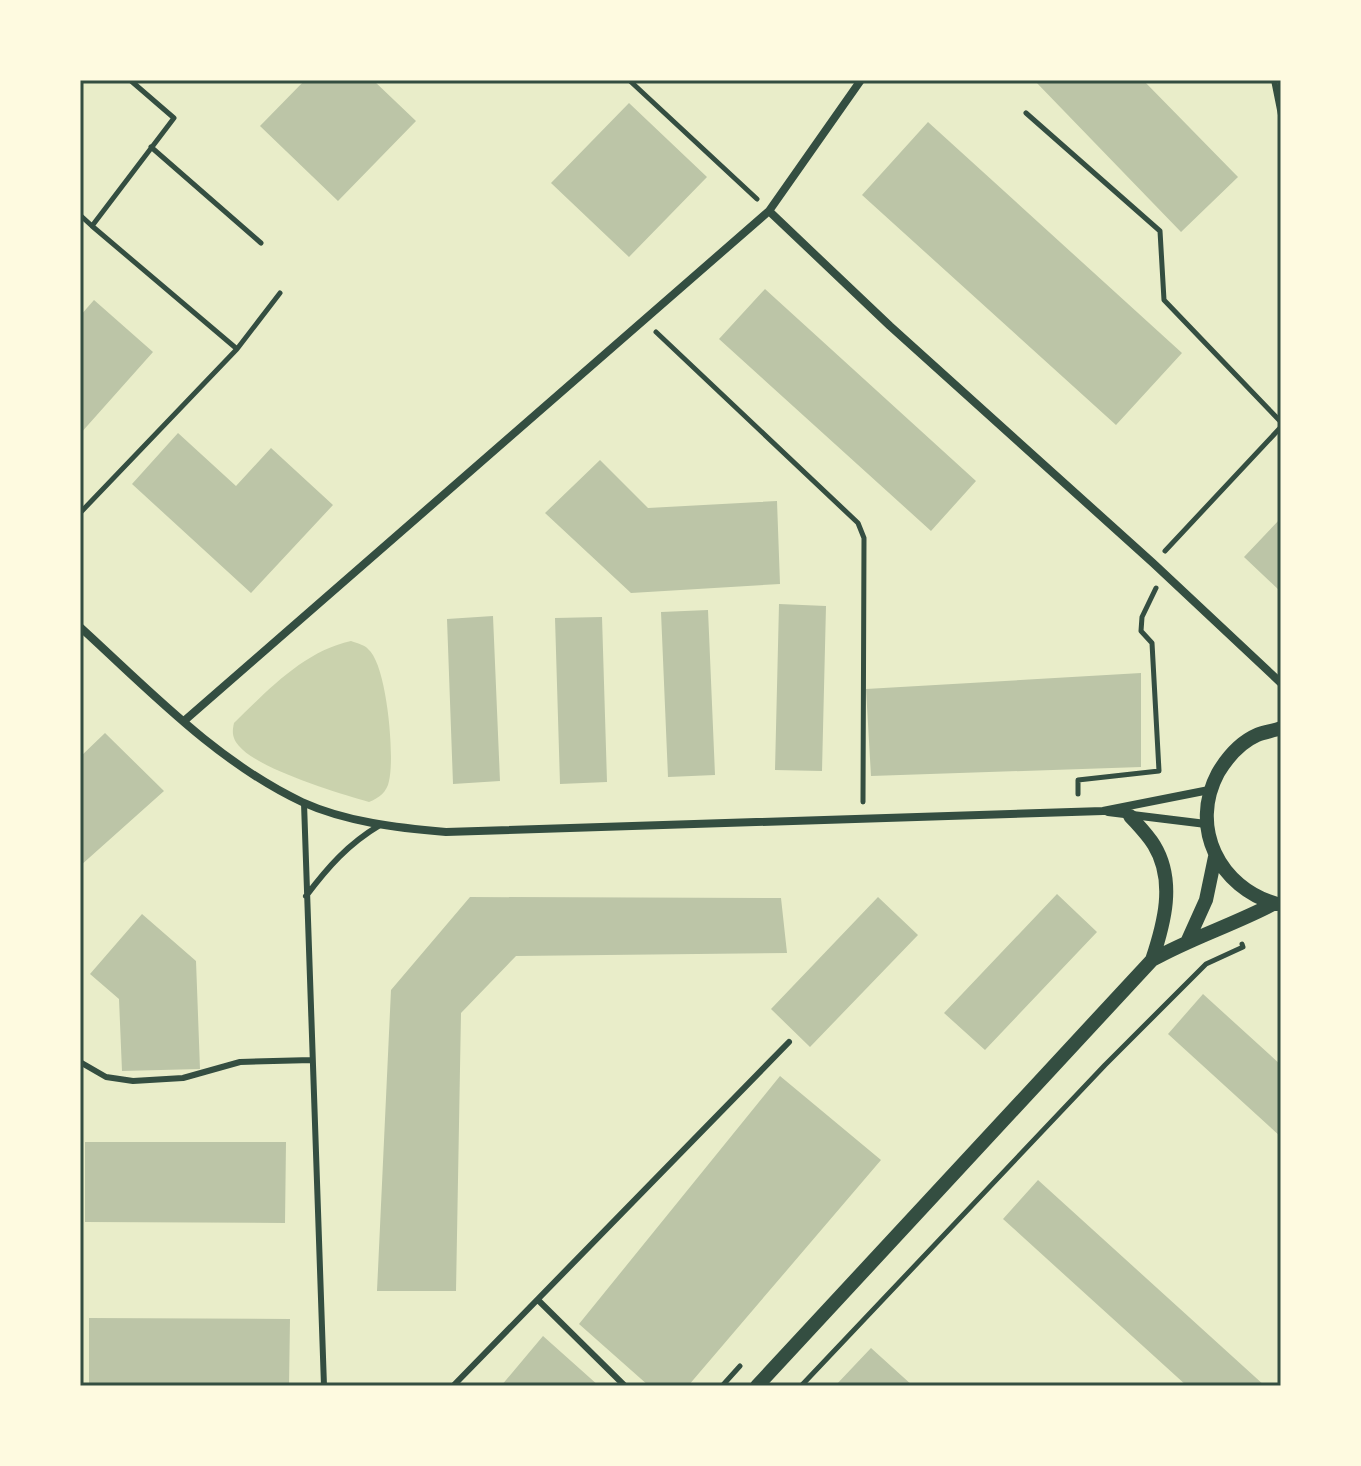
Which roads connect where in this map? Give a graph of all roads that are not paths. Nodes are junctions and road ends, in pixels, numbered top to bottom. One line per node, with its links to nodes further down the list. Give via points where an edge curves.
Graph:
1 (861, 80): 4 (street)
2 (1274, 80): 3 (lane)
3 (1281, 115)
4 (769, 211): 6 (street); 7 (street)
5 (80, 627): 7 (street)
6 (1281, 683)
7 (184, 721): 10 (street)
8 (1281, 728): 9 (street, via 1255,735 1227,758)
9 (1209, 790): 11 (street); 14 (street)
10 (304, 803): 13 (street); 16 (lane)
11 (1103, 811): 12 (street); 13 (street, via 446,832)
12 (1130, 816): 14 (street); 19 (street, via 1155,846 1165,872 1164,918)
13 (382, 824): 16 (lane, via 357,838)
14 (1206, 824): 15 (street)
15 (1215, 857): 17 (street, via 1239,886); 18 (street, via 1206,900)
16 (306, 896): 21 (lane)
17 (1277, 904): 18 (street)
18 (1188, 940): 19 (street)
19 (1152, 960): 27 (street)
20 (789, 1042): 23 (lane)
21 (312, 1060): 22 (lane, via 240,1062 183,1078 133,1081 106,1077); 24 (lane)
22 (80, 1062)
23 (538, 1300): 25 (lane); 26 (lane)
24 (324, 1386)
25 (453, 1386)
26 (625, 1386)
27 (757, 1386)

